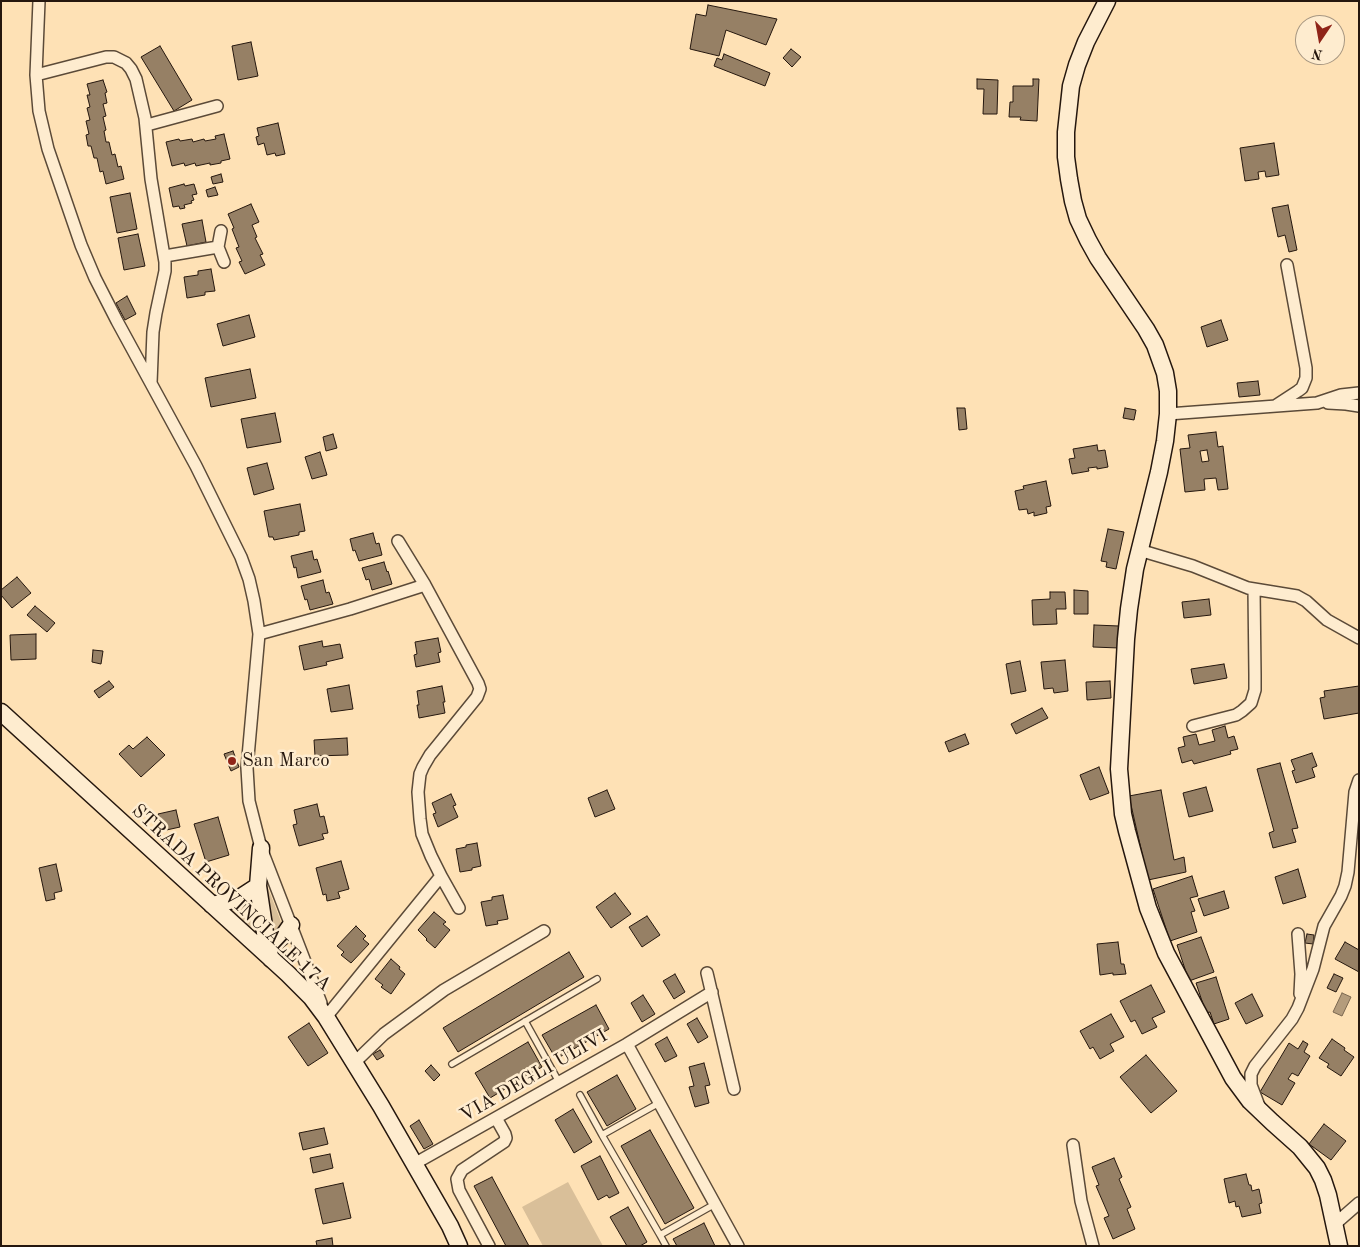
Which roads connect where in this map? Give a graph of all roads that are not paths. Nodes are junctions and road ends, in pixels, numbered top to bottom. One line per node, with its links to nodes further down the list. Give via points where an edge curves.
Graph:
1 (40, 1): 3 (street)
2 (1107, 1): 16 (main road, via 1086,42 1071,86 1066,132 1069,179 1078,219 1088,240 1159,354 1166,381)
3 (36, 75): 5 (street, via 98,58 121,60 131,68 136,80); 11 (street, via 45,142 80,245)
4 (217, 106): 5 (street)
5 (146, 125): 8 (street, via 151,179)
6 (221, 230): 7 (street)
7 (218, 247): 8 (street); 9 (street)
8 (165, 256): 11 (street, via 153,332)
9 (224, 262)
10 (1287, 265): 15 (street, via 1306,378 1298,391)
11 (150, 385): 21 (street, via 196,466 241,556 252,590)
12 (1359, 393): 13 (street)
13 (1317, 403): 14 (street); 15 (street)
14 (1359, 406)
15 (1272, 407): 16 (street)
16 (1168, 414): 18 (main road, via 1161,461)
17 (398, 541): 19 (street)
18 (1139, 550): 20 (street); 48 (main road, via 1130,595 1119,769 1127,830 1148,908 1166,953 1229,1073)
19 (425, 585): 21 (street); 27 (street, via 480,689 430,755 420,774 418,792 422,834)
20 (1254, 589): 22 (street, via 1302,598 1327,620); 24 (street, via 1255,690 1251,703 1242,712)
21 (258, 634): 26 (street, via 247,776 249,801)
22 (1359, 638)
23 (1, 712): 29 (main road, STRADA PROVINCIALE 17A)
24 (1193, 726)
25 (1359, 780): 38 (street, via 1345,886 1324,926 1313,969)
26 (262, 848): 28 (main road); 31 (street)
27 (441, 876): 30 (street); 39 (street)
28 (258, 886): 29 (main road, via 238,899); 34 (main road)
29 (212, 905): 34 (main road, STRADA PROVINCIALE 17A)
30 (459, 908)
31 (291, 925): 34 (main road); 39 (street)
32 (544, 931): 42 (street, via 444,990 384,1034)
33 (1298, 934): 38 (street, via 1301,974)
34 (265, 950): 39 (main road, STRADA PROVINCIALE 17A)
35 (707, 973): 37 (street)
36 (597, 979): 40 (lane)
37 (712, 992): 41 (street); 45 (street)
38 (1298, 1008): 48 (street, via 1251,1074 1251,1085)
39 (326, 1017): 42 (main road, STRADA PROVINCIALE 17A)
40 (525, 1021): 43 (lane); 44 (lane)
41 (627, 1044): 44 (street, VIA DEGLI ULIVI); 47 (street, VIA DEGLI ULIVI)
42 (354, 1063): 52 (main road, STRADA PROVINCIALE 17A)
43 (452, 1064)
44 (560, 1082): 49 (street, VIA DEGLI ULIVI)
45 (734, 1089)
46 (580, 1095): 50 (lane)
47 (658, 1103): 50 (lane); 54 (street, VIA DEGLI ULIVI)
48 (1261, 1112): 55 (main road, via 1314,1164 1325,1184)
49 (496, 1118): 52 (street, VIA DEGLI ULIVI); 58 (street, via 505,1140 462,1170 457,1179 459,1190)
50 (602, 1135): 56 (lane)
51 (1073, 1145): 61 (street, via 1081,1201)
52 (414, 1164): 57 (main road, STRADA PROVINCIALE 17A)
53 (1359, 1203): 55 (street)
54 (715, 1204): 56 (lane); 60 (street, VIA DEGLI ULIVI)
55 (1335, 1224): 62 (main road)
56 (660, 1235): 59 (lane)
57 (459, 1246)
58 (489, 1246)
59 (666, 1246)
60 (738, 1246)
61 (1093, 1246)
62 (1339, 1246)

